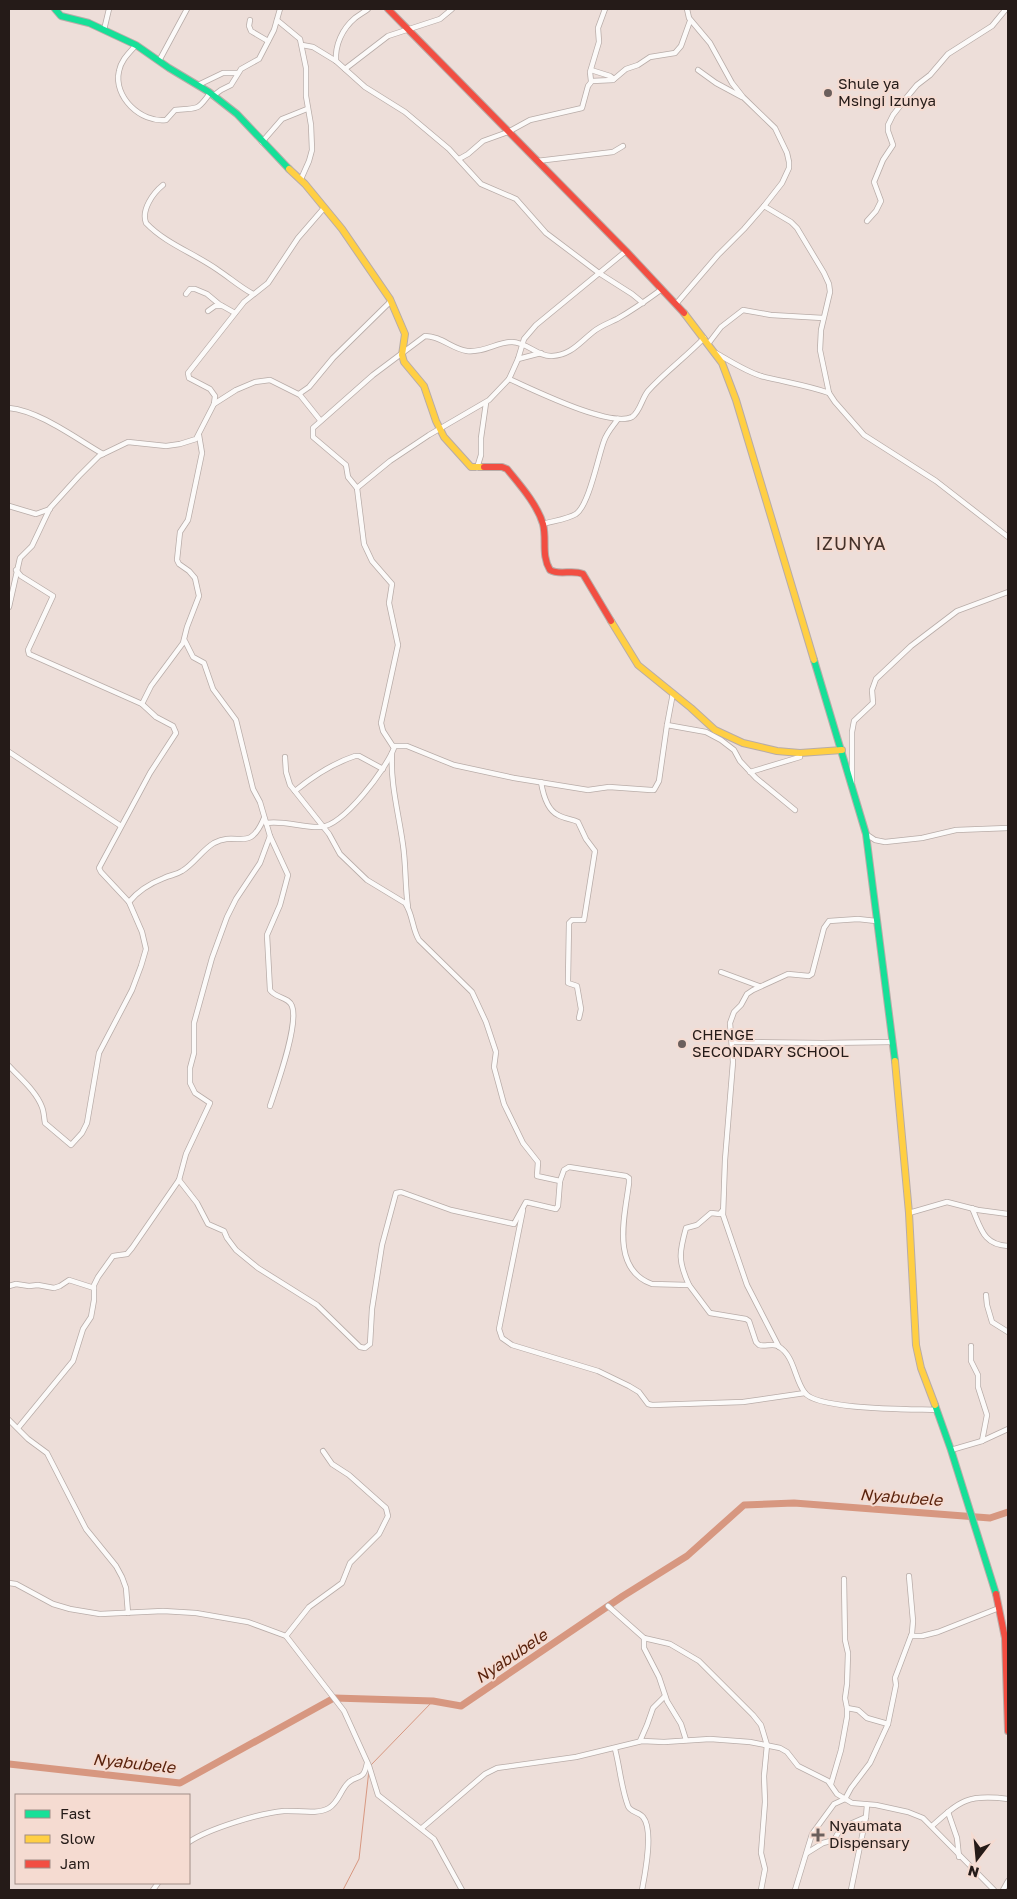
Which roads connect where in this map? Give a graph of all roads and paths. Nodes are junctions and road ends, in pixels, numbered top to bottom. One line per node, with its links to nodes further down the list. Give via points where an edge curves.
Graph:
1 (55, 9): 15 (street, via 65,18)
2 (109, 9): 15 (street)
3 (187, 9): 19 (street)
4 (368, 9): 20 (street, via 353,20 339,38)
5 (388, 9): 14 (street)
6 (452, 9): 14 (street, via 442,18)
7 (605, 9): 22 (street, via 598,28 598,46)
8 (687, 9): 13 (street)
9 (1006, 9): 40 (street, via 992,26 948,54 893,114 888,125 893,145 874,182 881,201)
10 (281, 10): 12 (street)
11 (250, 20): 16 (street, via 251,31)
12 (277, 20): 16 (street); 18 (street, via 300,39)
13 (690, 21): 25 (street, via 675,54 653,56 626,69); 29 (street, via 710,43)
14 (409, 28): 21 (street, via 388,36); 31 (street)
15 (104, 30): 17 (street)
16 (268, 41): 24 (street, via 259,60)
17 (136, 45): 19 (street); 28 (street, via 122,63 118,78 124,100 139,112 153,119 166,120 175,110 201,106)
18 (302, 45): 20 (street, via 313,47); 30 (street)
19 (159, 61): 27 (street)
20 (336, 61): 21 (street)
21 (345, 69): 34 (street, via 381,98 405,112)
22 (591, 70): 25 (street); 26 (street)
23 (698, 70): 29 (street)
24 (237, 73): 27 (street, via 223,73); 28 (street, via 231,85)
25 (614, 80): 26 (street)
26 (591, 81): 31 (street, via 582,108 530,120)
27 (198, 85): 28 (street)
28 (212, 94): 32 (street, via 237,114)
29 (743, 97): 38 (street, via 775,128 790,162 782,183)
30 (307, 109): 32 (street, via 282,119); 36 (street, via 312,150)
31 (508, 132): 34 (street, via 483,141); 35 (street)
32 (262, 142): 36 (street)
33 (623, 146): 35 (street, via 613,152)
34 (459, 159): 42 (street, via 481,184 516,199 546,233)
35 (536, 161): 41 (street)
36 (300, 179): 39 (street)
37 (163, 185): 45 (street, via 151,199 145,215 146,223 165,239)
38 (764, 206): 48 (street); 52 (street, via 795,225 824,273 830,292)
39 (324, 208): 45 (street, via 298,238 268,283); 46 (street)
40 (867, 221)
41 (626, 251): 42 (street); 43 (street)
42 (600, 273): 47 (street); 54 (street, via 536,325)
43 (662, 289): 47 (street); 48 (street)
44 (186, 294): 49 (street, via 195,288)
45 (253, 294): 51 (street)
46 (391, 301): 58 (street, via 405,334); 62 (street, via 333,358 310,387)
47 (643, 303): 57 (street, via 594,331 570,352 550,356)
48 (676, 304): 53 (street)
49 (222, 306): 50 (street); 51 (street)
50 (208, 311)
51 (235, 312): 64 (street, via 188,374 212,392)
52 (823, 318): 55 (street, via 743,310 721,327); 61 (street, via 820,350)
53 (704, 338): 55 (street); 66 (street, via 648,392 635,414)
54 (522, 344): 57 (street); 58 (street, via 512,342 491,349 469,351 435,336 425,336); 59 (street)
55 (708, 344): 56 (street)
56 (714, 352): 61 (street, via 760,375); 85 (street, via 722,363 736,400)
57 (541, 353): 59 (street)
58 (402, 355): 67 (street); 68 (street, via 424,386)
59 (518, 359): 60 (street)
60 (509, 379): 63 (street); 66 (street, via 572,406)
61 (829, 393): 76 (street, via 864,435 928,476)
62 (299, 394): 64 (street, via 276,382 263,380 236,390); 67 (street)
63 (486, 403): 68 (street); 71 (street)
64 (214, 404): 69 (street)
65 (9, 408): 70 (street, via 49,422)
66 (618, 419): 75 (street, via 604,442 596,473 580,510 572,516)
67 (320, 420): 72 (street, via 313,428 314,437 346,465 348,476)
68 (439, 428): 71 (street, via 467,465); 72 (street)
69 (199, 435): 70 (street, via 190,441 166,446 128,442); 80 (street, via 202,453 188,520 180,532 177,560 195,578 199,593)
70 (103, 454): 74 (street)
71 (477, 468): 75 (street, via 507,469)
72 (357, 488): 84 (street, via 364,544 392,586 389,603 398,644 382,723)
73 (9, 506): 74 (street, via 36,514)
74 (50, 508): 77 (street)
75 (543, 524): 81 (street, via 545,560 550,571 576,570 582,574 638,665)
76 (1008, 538)
77 (16, 570): 79 (street); 82 (street, via 53,596 29,654)
78 (1008, 592): 93 (street, via 950,615 878,677 872,690 872,703 854,720)
79 (9, 607)
80 (185, 640): 82 (street, via 151,686); 96 (street, via 193,657 204,663 213,688 236,720 248,776)
81 (674, 693): 83 (street); 85 (street, via 715,730 743,743 800,753)
82 (142, 704): 97 (street, via 173,726 176,733)
83 (667, 724): 91 (street, via 715,736 730,746); 92 (street, via 659,782 654,790 609,787 588,790)
84 (393, 746): 87 (street); 92 (street, via 407,746 454,765)
85 (842, 750): 93 (street)
86 (9, 752): 97 (street)
87 (392, 752): 90 (street); 103 (street)
88 (285, 757): 94 (street, via 287,776)
89 (800, 757): 91 (street)
90 (383, 769): 94 (street, via 355,756 330,768); 98 (street, via 369,789 338,820)
91 (750, 772): 95 (street)
92 (541, 782): 107 (street, via 552,811 578,822 595,851 584,920 569,923 568,982 577,986 581,1009)
93 (852, 789): 100 (street)
94 (295, 792): 98 (street)
95 (795, 810)
96 (265, 821): 98 (street); 101 (street); 102 (street, via 252,838 217,842 184,870 156,882)
97 (121, 826): 102 (street, via 99,868)
98 (323, 827): 103 (street, via 340,854 366,880 399,898)
99 (1008, 828): 100 (street, via 956,830 885,842)
100 (866, 834): 104 (street)
101 (270, 836): 111 (street, via 288,876 268,935 269,985 273,994 291,1004 293,1011 291,1038); 112 (street, via 260,863 231,908 201,997 194,1027 189,1078 195,1093 210,1103 186,1154)
102 (129, 902): 110 (street, via 142,932 146,949 144,960 99,1052 87,1123 71,1145 45,1123 40,1103)
103 (408, 908): 113 (street, via 419,940 465,983 481,1008 496,1052 494,1066 502,1099 523,1143 539,1164 537,1176)
104 (876, 921): 106 (street, via 830,921 824,928 812,974 788,974); 109 (street)
105 (721, 972): 106 (street)
106 (760, 987): 108 (street, via 747,994 731,1016)
107 (579, 1018)
108 (732, 1042): 109 (street); 116 (street)
109 (893, 1042): 117 (street)
110 (9, 1066)
111 (270, 1106)
112 (179, 1180): 114 (street, via 197,1202 208,1224 224,1231 236,1250 258,1268 317,1305 363,1348 370,1344 382,1245 396,1193 511,1224 515,1223); 122 (street, via 132,1248 127,1254 113,1256)
113 (560, 1181): 114 (street, via 556,1209 530,1202); 120 (street, via 564,1170 569,1167 629,1178 623,1237 625,1257 633,1270 647,1282)
114 (524, 1204): 127 (street, via 499,1329 502,1338 512,1345 598,1371 629,1386 652,1405 743,1402)
115 (972, 1208): 117 (street, via 947,1202); 118 (street); 119 (street, via 988,1240)
116 (723, 1210): 120 (street, via 722,1214 711,1213 697,1225 686,1228 681,1242 681,1264); 126 (street, via 747,1285)
117 (909, 1212): 128 (street, via 916,1345)
118 (1008, 1214)
119 (1008, 1246)
120 (689, 1284): 126 (street, via 710,1313 746,1319 759,1345)
121 (9, 1286): 122 (street, via 57,1287 70,1280)
122 (94, 1288): 130 (street, via 91,1317 73,1361)
123 (986, 1295): 124 (street, via 992,1322)
124 (1008, 1332)
125 (971, 1346): 132 (street, via 971,1361 978,1375 978,1387 987,1415)
126 (779, 1347): 127 (street, via 791,1362)
127 (805, 1393): 128 (street, via 820,1401 840,1404)
128 (937, 1410): 133 (street)
129 (9, 1420): 130 (street)
130 (18, 1428): 140 (street, via 47,1453 86,1529 116,1566 125,1582)
131 (1008, 1429): 132 (street)
132 (982, 1441): 133 (street)
133 (951, 1450): 139 (street)
134 (323, 1451): 141 (street, via 332,1464 384,1506 388,1516 384,1528 350,1563 342,1583 309,1607)
135 (910, 1576): 142 (street)
136 (844, 1579): 146 (street)
137 (9, 1583): 140 (street, via 60,1608 100,1614)
138 (608, 1606): 143 (street)
139 (999, 1608): 142 (street, via 938,1632); 144 (street, via 1005,1638)
140 (128, 1613): 141 (street, via 163,1611 230,1618)
141 (286, 1636): 153 (street, via 344,1711)
142 (911, 1636): 147 (street, via 895,1678)
143 (644, 1638): 145 (street, via 644,1648); 151 (street, via 670,1644 699,1661 759,1721)
144 (1008, 1687): 148 (street)
145 (665, 1696): 149 (street); 150 (street, via 653,1708)
146 (847, 1708): 147 (street); 154 (street, via 844,1738)
147 (888, 1724): 155 (street, via 870,1764)
148 (1008, 1731)
149 (686, 1740): 150 (street); 151 (street, via 727,1740)
150 (640, 1741): 152 (street)
151 (767, 1745): 154 (street, via 787,1752 798,1766); 168 (street, via 761,1853 765,1866)
152 (615, 1749): 161 (street, via 492,1770); 167 (street, via 628,1806 643,1816 645,1823 648,1846)
153 (367, 1761): 161 (street, via 378,1795); 162 (street, via 364,1774 347,1784 337,1802 326,1810 272,1814 220,1828)
154 (831, 1784): 155 (street)
155 (845, 1799): 157 (street); 163 (street, via 834,1804 815,1829)
156 (1008, 1799): 158 (street, via 967,1799)
157 (867, 1805): 159 (street); 160 (street, via 916,1814)
158 (948, 1812): 160 (street); 164 (street, via 957,1838)
159 (866, 1817): 163 (street, via 840,1828 834,1840); 170 (street)
160 (932, 1826): 164 (street)
161 (422, 1828): 166 (street, via 438,1844)
162 (190, 1842)
163 (807, 1853): 169 (street)
164 (959, 1857): 171 (street)
165 (1008, 1881): 172 (street)
166 (462, 1890)
167 (642, 1890)
168 (761, 1890)
169 (794, 1890)
170 (851, 1890)
171 (994, 1890)
172 (1003, 1890)

